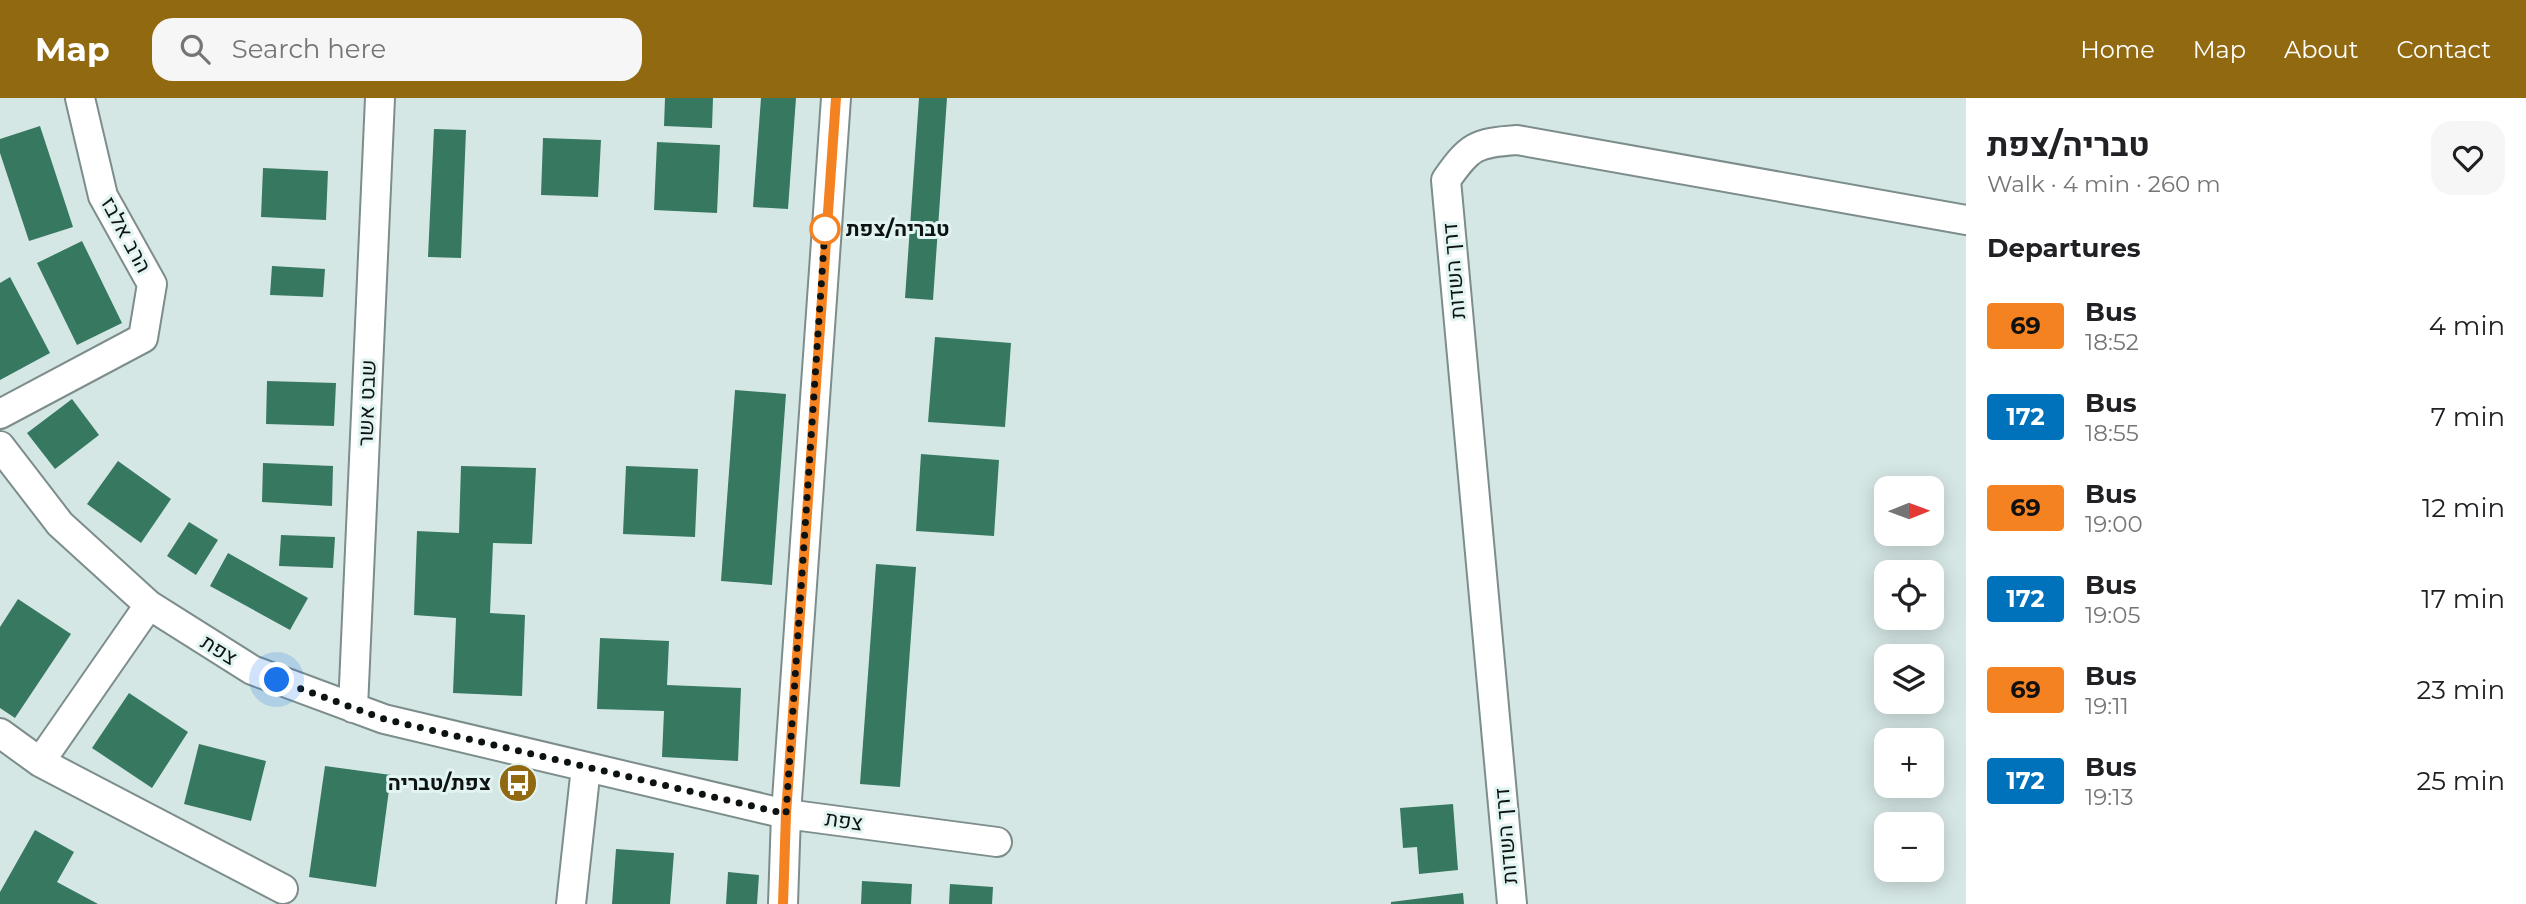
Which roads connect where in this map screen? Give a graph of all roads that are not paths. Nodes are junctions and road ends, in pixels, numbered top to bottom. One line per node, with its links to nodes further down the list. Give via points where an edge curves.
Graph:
1 (80, 98): 5 (street, הרב אלבז, via 103,196 152,284 142,338)
2 (380, 98): 8 (street, שבט אשר)
3 (836, 98): 12 (street)
4 (1966, 220): 17 (street, דרך השדות, via 1517,140 1483,143 1463,155 1446,180)
5 (0, 414)
6 (0, 446): 7 (street, צפת, via 60,524)
7 (149, 605): 8 (street, צפת, via 252,670); 10 (street)
8 (353, 708): 11 (street, צפת)
9 (0, 733): 10 (street)
10 (40, 762): 14 (street)
11 (586, 767): 12 (street, צפת); 15 (street)
12 (786, 814): 13 (street, צפת); 16 (street)
13 (997, 842)
14 (283, 889)
15 (571, 904)
16 (783, 904)
17 (1512, 904)

